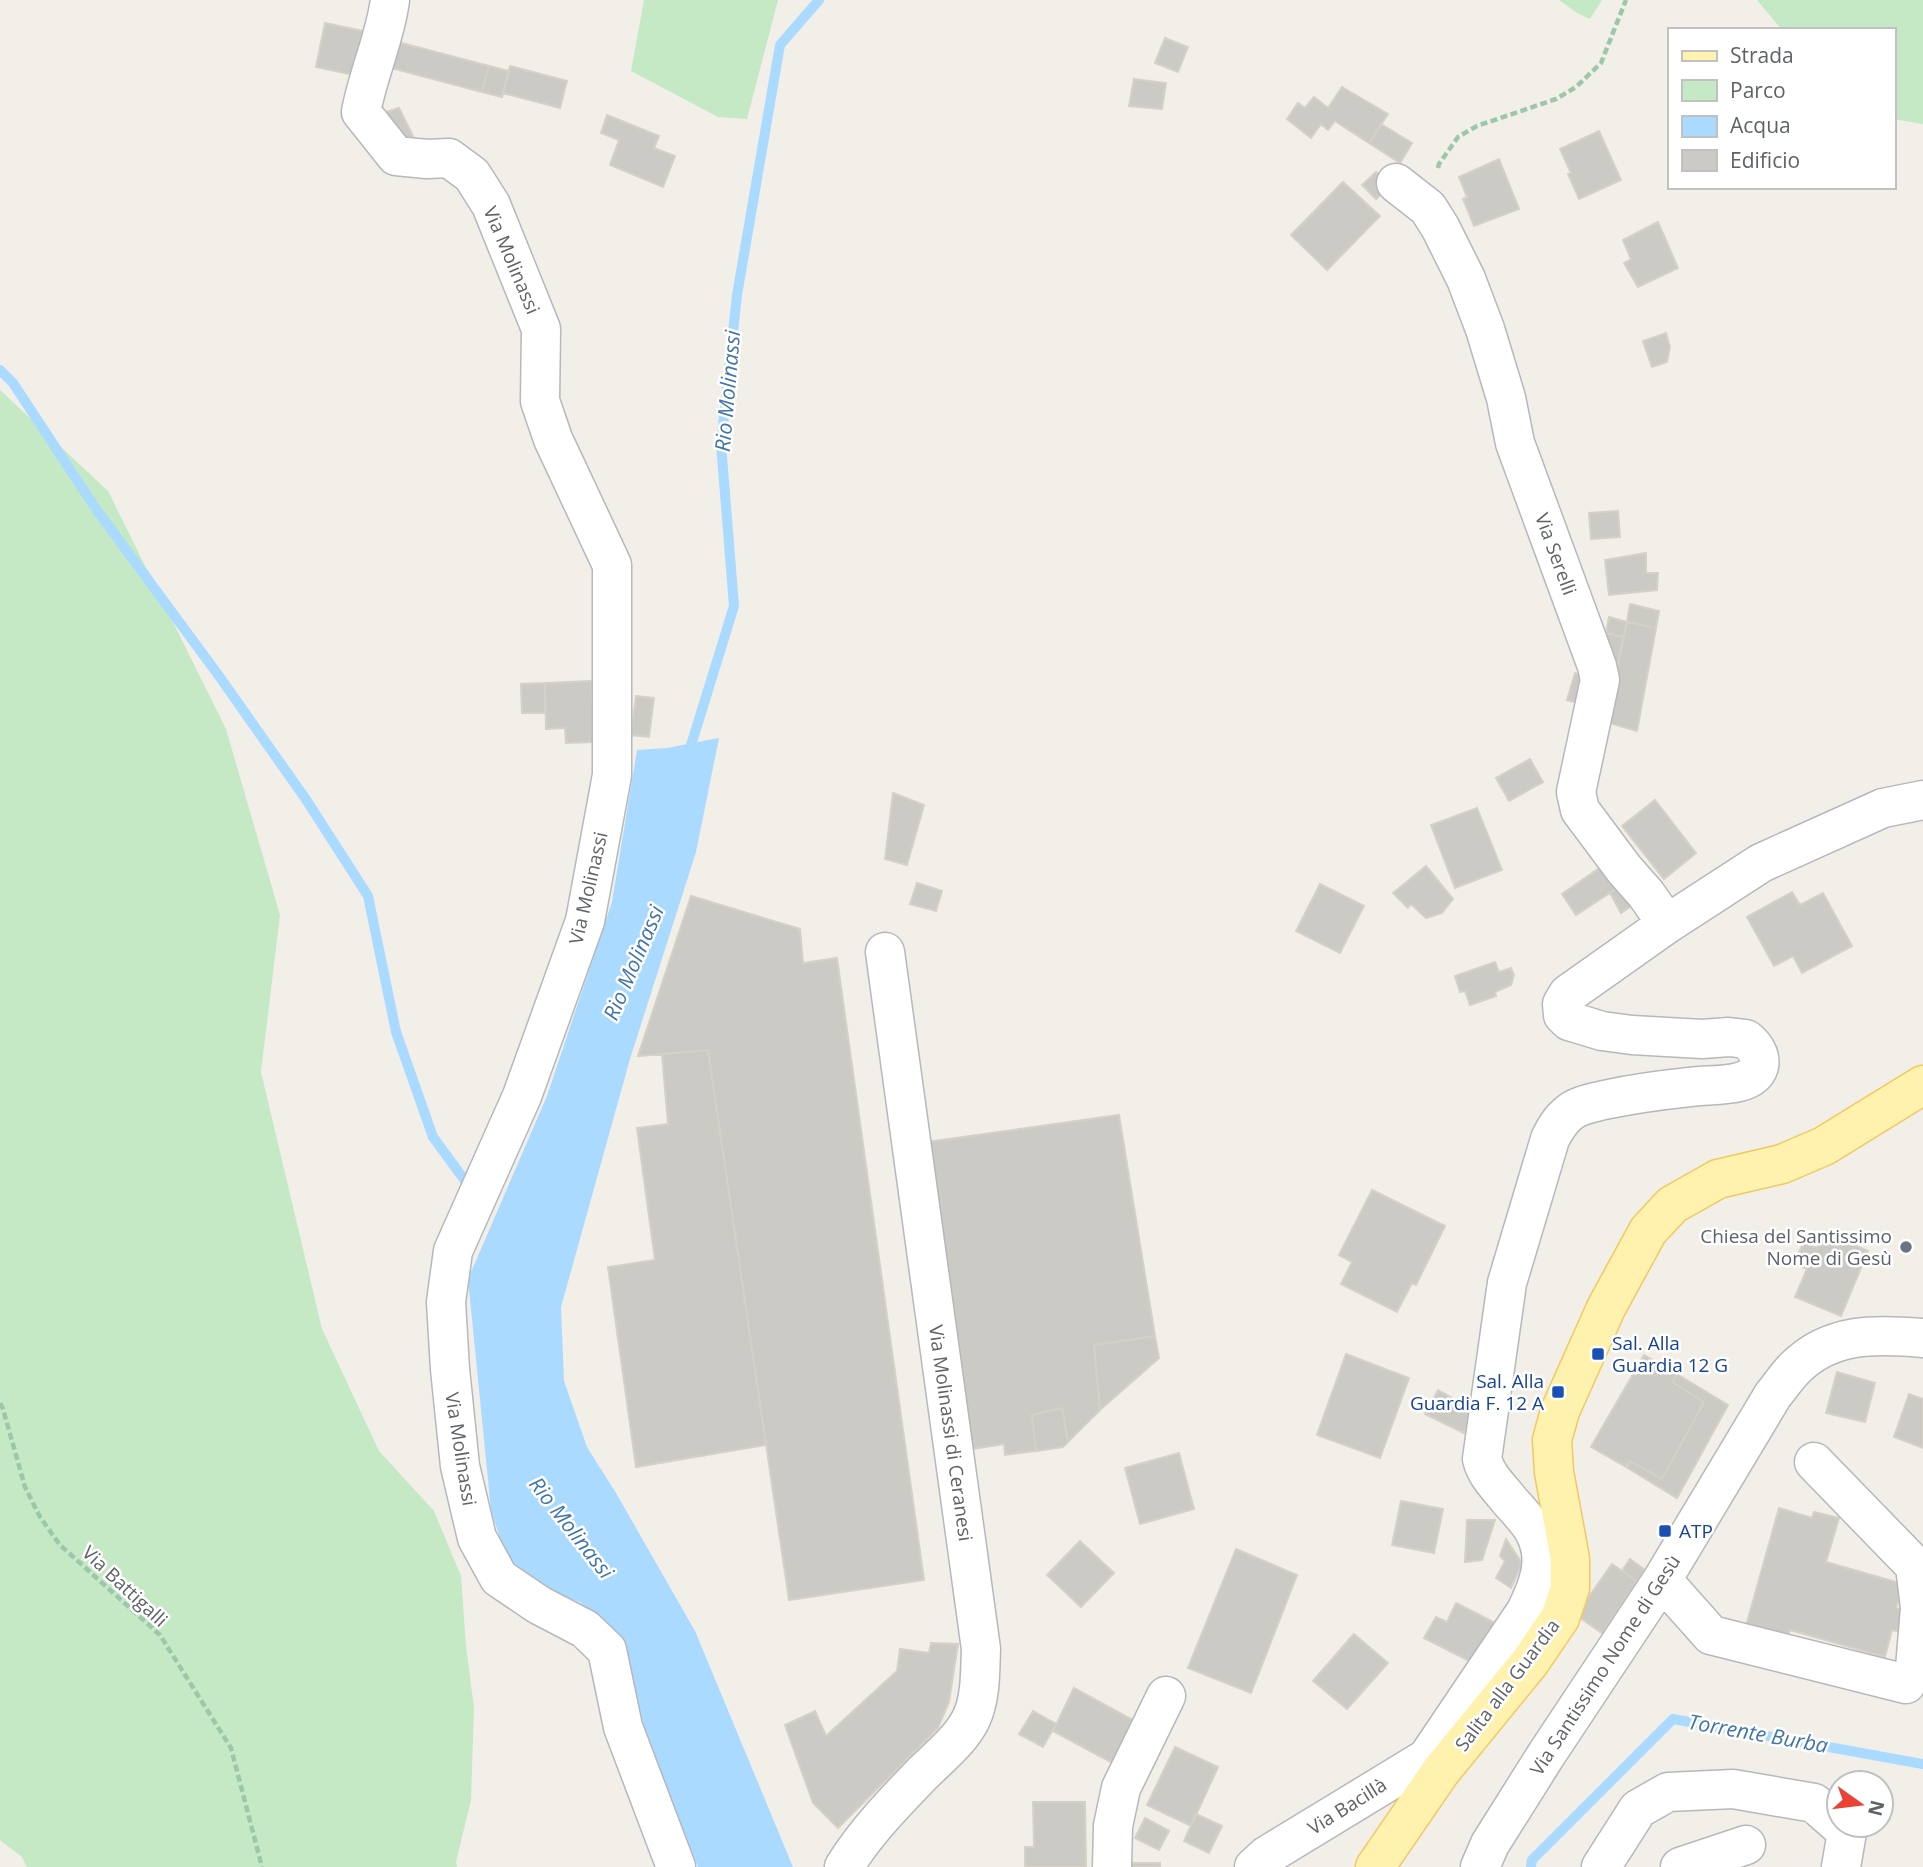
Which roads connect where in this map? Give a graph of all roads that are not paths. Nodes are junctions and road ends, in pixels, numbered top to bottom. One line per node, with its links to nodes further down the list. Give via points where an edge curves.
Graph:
1 (390, 0): 15 (street, Via Molinassi, via 361,112 396,156 449,158 472,175 491,205 541,329 540,401 552,439 612,565 612,775 585,921 523,1096 453,1251 446,1303 460,1466 477,1538 499,1577 538,1605 585,1629 607,1650 623,1727)
2 (1396, 183): 4 (street, Via Serelli, via 1428,208 1465,279 1485,329 1515,443 1597,666 1600,680 1576,792 1580,810)
3 (1923, 800): 4 (street, via 1883,808 1760,863)
4 (1667, 924): 11 (street, via 1568,994 1562,1004 1563,1015 1602,1031 1632,1035 1746,1039 1759,1053 1760,1062 1757,1071 1741,1082 1588,1104 1570,1111 1550,1139 1507,1283 1482,1459 1486,1472 1535,1532 1542,1553 1541,1573 1526,1611)
5 (885, 952): 16 (street, Via Molinassi di Ceranesi, via 981,1649 979,1691 963,1732 857,1846)
6 (1923, 1085): 11 (main road, Salita alla Guardia, via 1824,1146 1782,1164 1718,1179 1672,1205 1648,1231 1606,1308 1560,1410 1552,1440 1570,1559 1570,1588 1560,1618 1530,1662)
7 (1923, 1338): 9 (street, Via Santissimo Nome di Gesù, via 1848,1338 1812,1354 1794,1369 1773,1395)
8 (1814, 1462): 9 (street, via 1915,1566 1920,1608 1915,1668 1906,1684 1711,1635)
9 (1662, 1580): 20 (street, Via Santissimo Nome di Gesù, via 1546,1755)
10 (1166, 1696): 17 (street, via 1121,1788 1113,1826)
11 (1434, 1765): 18 (street, Via Bacillà, via 1278,1849); 19 (main road, Salita alla Guardia)
12 (1825, 1813): 21 (street, via 1814,1803 1733,1789 1668,1792 1638,1808)
13 (1846, 1839): 23 (street)
14 (1746, 1845): 22 (street)
15 (676, 1867)
16 (844, 1867)
17 (1112, 1867)
18 (1254, 1867)
19 (1375, 1867)
20 (1480, 1867)
21 (1601, 1867)
22 (1680, 1867)
23 (1841, 1867)

